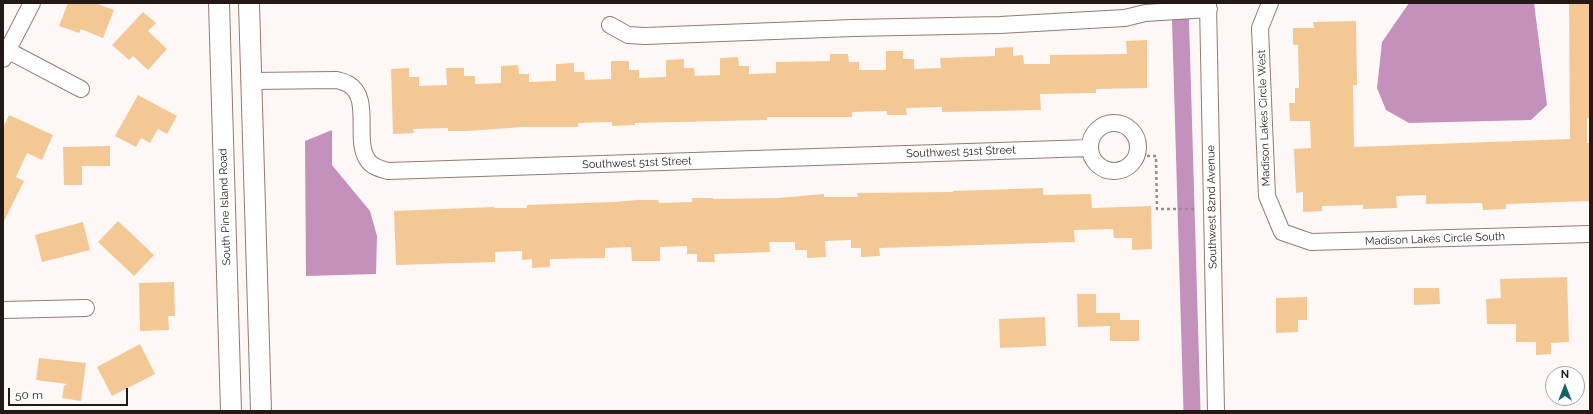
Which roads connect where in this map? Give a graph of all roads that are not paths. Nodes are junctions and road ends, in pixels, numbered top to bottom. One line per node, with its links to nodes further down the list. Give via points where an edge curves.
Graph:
1 (32, 3): 7 (street)
2 (219, 3): 15 (main road, South Pine Island Road)
3 (249, 3): 8 (main road)
4 (1270, 3): 11 (street, Madison Lakes Circle West, via 1260,28 1267,196)
5 (1208, 6): 6 (street, via 1145,13 1125,18 1000,25 645,36 628,35); 17 (street, Southwest 82nd Avenue)
6 (610, 25)
7 (5, 53): 9 (street)
8 (251, 81): 10 (street, Southwest 51st Street, via 336,80 348,83 355,89 359,98 363,149 367,160 375,167 388,171); 16 (main road)
9 (81, 89)
10 (1090, 148)
11 (1282, 232): 12 (street, Madison Lakes Circle South, via 1311,242)
12 (1590, 234)
13 (86, 308): 14 (street)
14 (3, 310)
15 (231, 411)
16 (261, 411)
17 (1216, 411)

